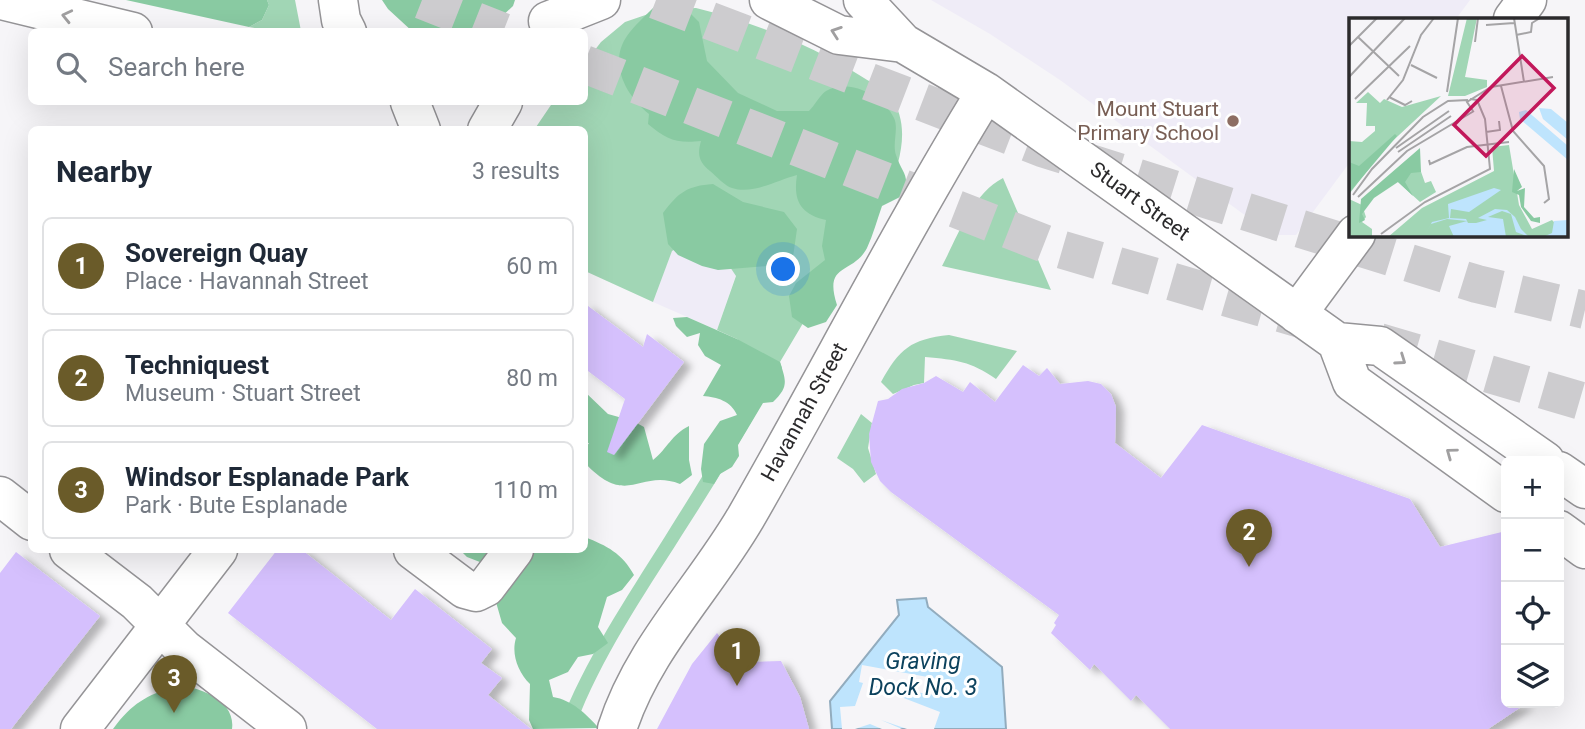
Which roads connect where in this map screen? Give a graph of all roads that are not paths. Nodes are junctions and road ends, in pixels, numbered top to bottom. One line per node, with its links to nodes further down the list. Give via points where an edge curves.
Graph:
1 (1, 0): 9 (street, one-way to 1)
2 (338, 0): 10 (street)
3 (601, 0): 7 (street)
4 (769, 0): 11 (street, Stuart Street, one-way to 4, via 839,35)
5 (863, 0): 11 (street, Stuart Street)
6 (1527, 0): 8 (street)
7 (547, 17)
8 (1514, 18)
9 (117, 28)
10 (345, 28)
11 (903, 43): 12 (street, Stuart Street)
12 (986, 92): 18 (street, Stuart Street); 35 (street, Havannah Street, via 744,520 638,677)
13 (411, 105): 15 (street)
14 (501, 105): 16 (street)
15 (419, 126)
16 (489, 126)
17 (1355, 236): 18 (street)
18 (1297, 314): 19 (street, Stuart Street)
19 (1337, 342): 20 (street, Stuart Street, one-way to 20, via 1380,346); 22 (street, one-way to 19, via 1352,382)
20 (1538, 456)
21 (1564, 474): 23 (street)
22 (1501, 489)
23 (1585, 489)
24 (0, 496): 25 (street)
25 (28, 518)
26 (1564, 534): 27 (street)
27 (1585, 549)
28 (73, 553): 32 (street)
29 (216, 553): 32 (street)
30 (417, 553): 31 (street, via 465,589 476,592)
31 (512, 553)
32 (160, 625): 33 (street); 34 (street)
33 (80, 729)
34 (287, 729)
35 (617, 729)

